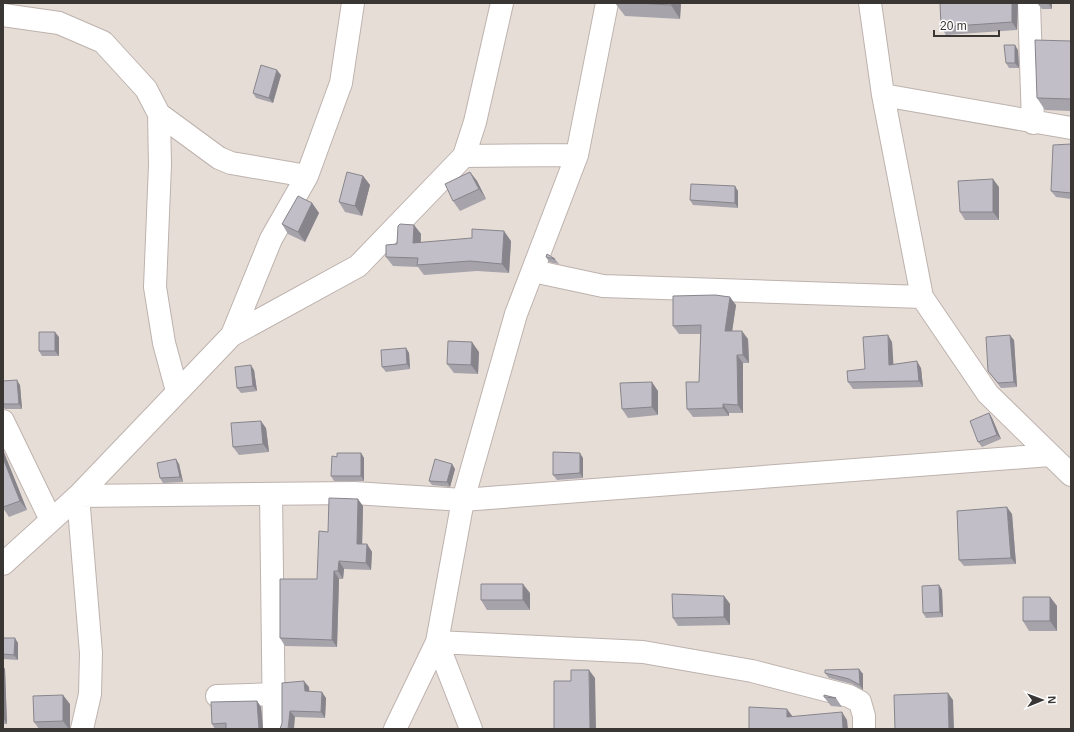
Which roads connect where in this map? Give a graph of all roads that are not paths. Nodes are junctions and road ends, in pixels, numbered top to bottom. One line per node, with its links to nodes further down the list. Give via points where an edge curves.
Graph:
1 (353, 3): 13 (street, via 341,83)
2 (502, 3): 12 (street, via 475,122)
3 (607, 3): 11 (street)
4 (870, 3): 7 (street)
5 (1029, 3): 9 (street)
6 (3, 16): 8 (street, via 59,23 103,42 146,89)
7 (883, 95): 9 (street, via 954,106); 15 (street)
8 (159, 114): 13 (street, via 219,158 231,163); 17 (street, via 160,165 155,287 164,344)
9 (1033, 123): 10 (street)
10 (1071, 128)
11 (577, 155): 12 (street); 14 (street)
12 (464, 156): 16 (street, via 358,266)
13 (307, 176): 16 (street, via 271,240)
14 (533, 271): 15 (street, via 603,286); 23 (street, via 516,314)
15 (922, 297): 19 (street, via 988,394)
16 (232, 335): 17 (street)
17 (177, 391): 22 (street)
18 (3, 421): 24 (street)
19 (1050, 455): 20 (street); 23 (street)
20 (1071, 475)
21 (271, 494): 22 (street); 23 (street, via 354,493); 27 (street)
22 (78, 496): 24 (street); 29 (street, via 91,653 90,694)
23 (463, 500): 26 (street)
24 (51, 520): 25 (street)
25 (3, 564)
26 (437, 642): 31 (street); 32 (street); 33 (street, via 643,652 752,671 849,696 860,702)
27 (274, 694): 28 (street); 30 (street)
28 (217, 696)
29 (82, 729)
30 (274, 729)
31 (395, 729)
32 (471, 729)
33 (864, 729)

